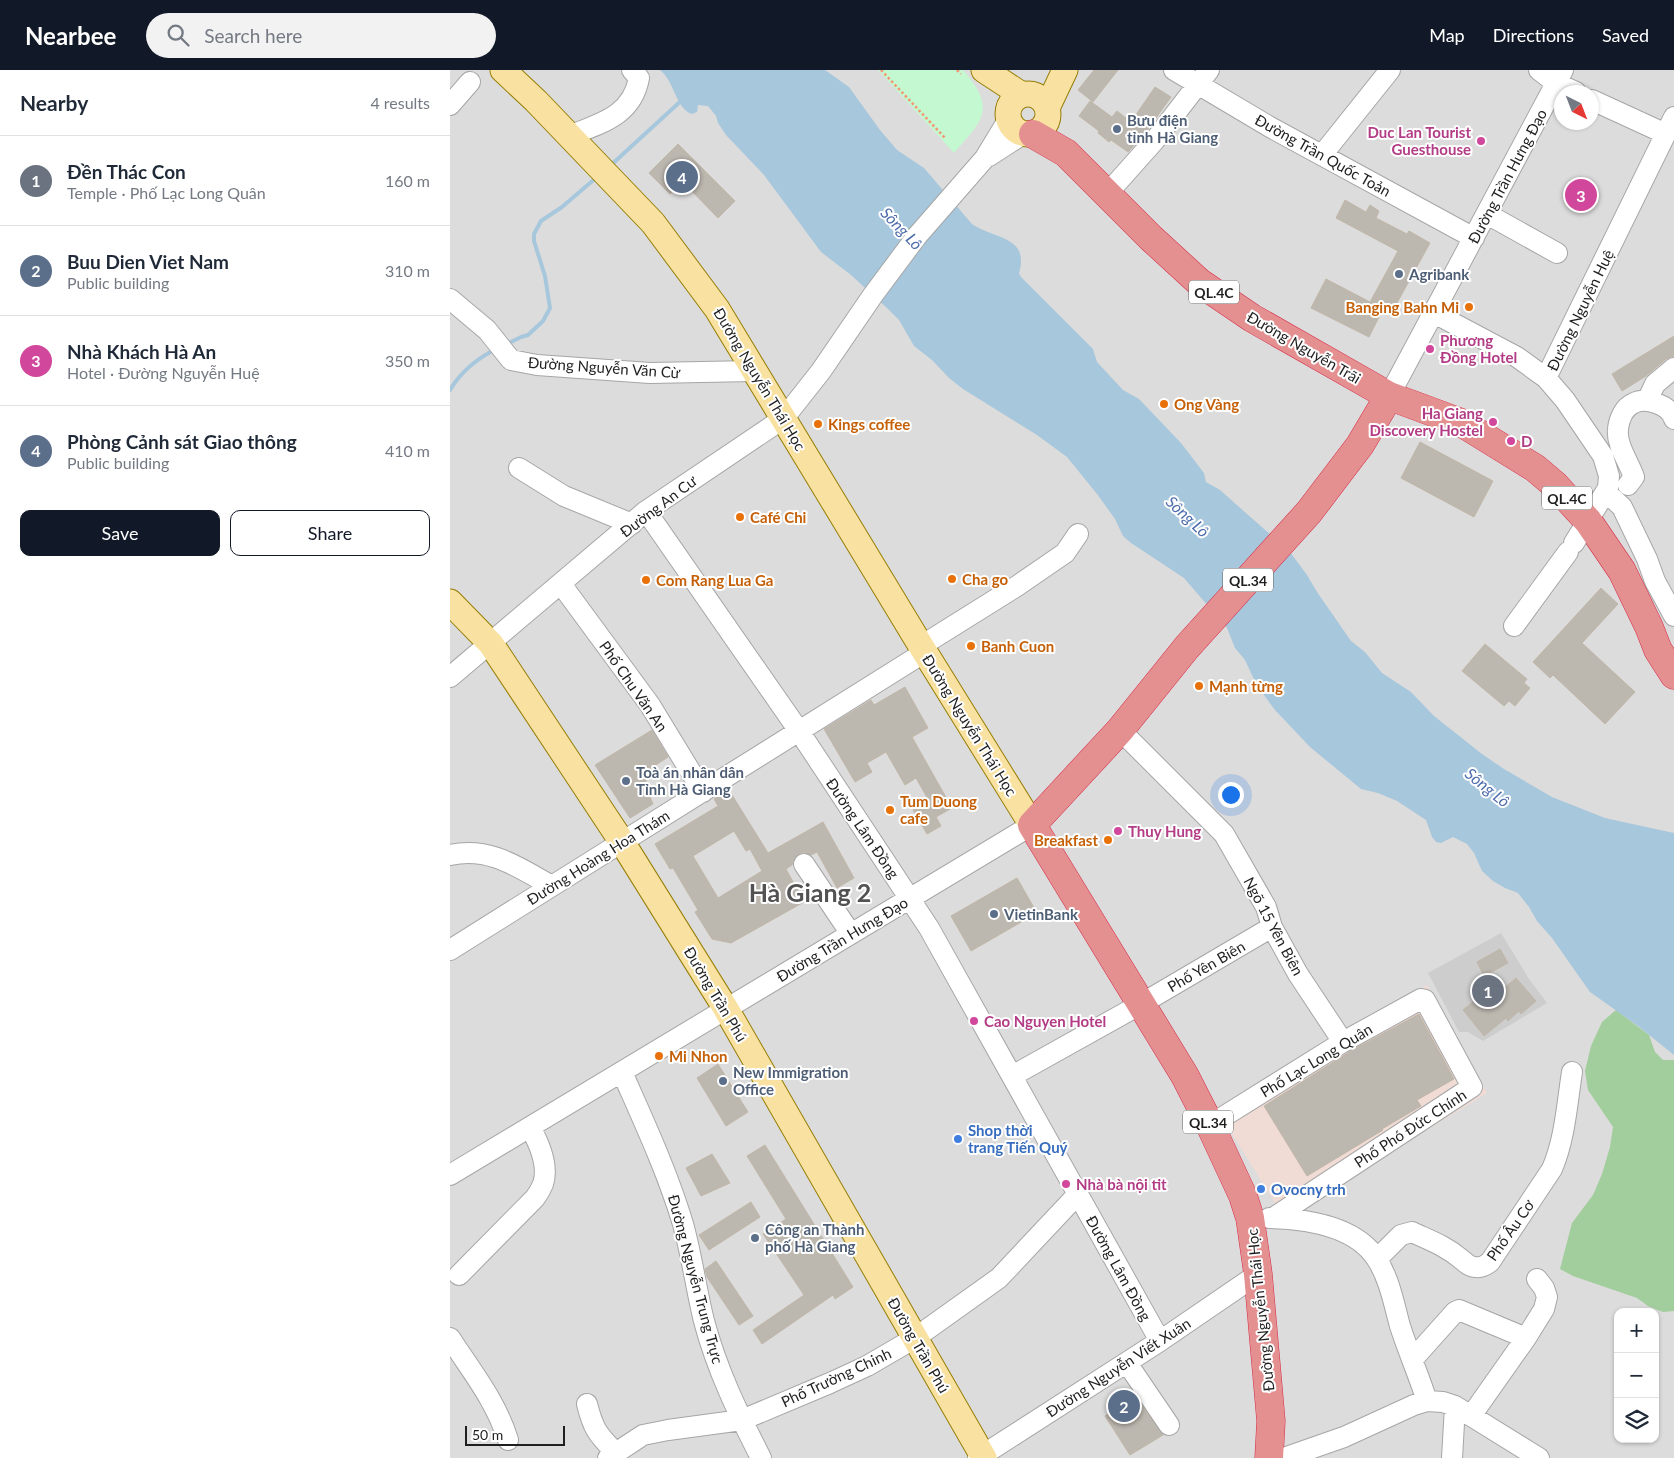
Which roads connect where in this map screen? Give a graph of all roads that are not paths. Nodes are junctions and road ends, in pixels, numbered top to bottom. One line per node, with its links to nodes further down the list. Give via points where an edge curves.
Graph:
1 (503, 70): 16 (main road, Đường Nguyễn Thái Học)
2 (632, 70): 16 (street, via 638,78 637,86 627,106)
3 (1058, 70): 14 (main road)
4 (1065, 70): 14 (main road)
5 (1174, 70): 10 (street, Đường Trần Quốc Toản)
6 (1390, 70): 17 (street)
7 (1539, 70): 11 (street)
8 (977, 72): 14 (main road, Đường Nguyễn Trãi)
9 (476, 76): 13 (street)
10 (1203, 77): 17 (street, Đường Trần Quốc Toản); 18 (street, via 1155,140)
11 (1559, 77): 19 (street, Đường Trần Hưng Đạo)
12 (1599, 102): 15 (street)
13 (450, 105)
14 (1028, 114): 18 (highway, Đường Nguyễn Trãi / QL.4C); 29 (street, Đường An Cư, via 917,236)
15 (1670, 125): 26 (street, Đường Nguyễn Huệ)
16 (574, 140): 25 (main road, Đường Nguyễn Thái Học, via 653,224 718,308)
17 (1322, 155): 20 (street, Đường Trần Quốc Toản)
18 (1106, 195): 27 (highway, Đường Nguyễn Trãi / QL.4C, via 1200,282 1252,318)
19 (1487, 214): 20 (street, Đường Trần Hưng Đạo); 21 (street)
20 (1474, 238): 23 (street, Đường Trần Hưng Đạo)
21 (1557, 253)
22 (450, 299): 25 (street, Đường Nguyễn Văn Cừ, via 487,330 511,360 537,366 650,373)
23 (1434, 313): 26 (street, via 1517,357); 27 (street, Đường Trần Hưng Đạo)
24 (1674, 368): 28 (street, via 1655,384)
25 (754, 371): 29 (main road, Đường Nguyễn Thái Học)
26 (1546, 378): 32 (street, Đường Nguyễn Huệ, via 1603,456)
27 (1389, 396): 35 (highway, QL.4C, via 1462,423 1535,468 1555,485); 44 (highway, Đường Trần Hưng Đạo / QL.34, via 1360,445 1309,512 1187,648)
28 (1648, 401): 30 (street, via 1667,409); 32 (street, via 1635,402 1620,420 1619,441 1634,477)
29 (784, 418): 33 (street, Đường An Cư); 41 (main road, Đường Nguyễn Thái Học)
30 (1674, 419)
31 (518, 468): 33 (street, via 564,496)
32 (1615, 488): 35 (street); 38 (street, via 1655,581)
33 (639, 517): 36 (street, Đường An Cư); 45 (street, Đường Lâm Đồng)
34 (1078, 534): 41 (street, Đường Hoàng Hoa Thám, via 1065,553)
35 (1577, 539): 39 (street); 42 (highway, QL.4C, via 1622,571 1658,650)
36 (561, 584): 40 (street, Đường An Cư); 46 (street, Phố Chu Văn An, via 650,705)
37 (450, 602): 40 (main road, Đường Trần Phú)
38 (1674, 616)
39 (1514, 626)
40 (491, 644): 43 (street, Đường An Cư); 48 (main road, Đường Trần Phú)
41 (923, 649): 45 (street, Đường Hoàng Hoa Thám); 47 (main road, Đường Nguyễn Thái Học)
42 (1674, 675)
43 (450, 677)
44 (1120, 730): 47 (highway, Đường Trần Hưng Đạo / QL.34); 53 (street, Ngõ 15 Yên Biên, via 1224,834 1266,907)
45 (799, 732): 46 (street, Đường Hoàng Hoa Thám); 52 (street, Đường Lâm Đồng)
46 (703, 792): 48 (street, Đường Hoàng Hoa Thám)
47 (1032, 824): 52 (street, Đường Trần Hưng Đạo); 56 (highway, Đường Nguyễn Thái Học / QL.34)
48 (622, 842): 51 (street, Đường Hoàng Hoa Thám); 57 (main road, Đường Trần Phú)
49 (450, 855): 51 (street, via 466,852 498,858)
50 (804, 864): 54 (street)
51 (552, 886): 55 (street, Đường Hoàng Hoa Thám)
52 (910, 898): 54 (street, Đường Trần Hưng Đạo); 61 (street, Đường Lâm Đồng)
53 (1272, 927): 56 (street, Phố Yên Biên); 58 (street, Ngõ 15 Yên Biên, via 1298,974)
54 (851, 934): 57 (street, Đường Trần Hưng Đạo)
55 (450, 950)
56 (1141, 1004): 61 (street, Phố Yên Biên); 63 (highway, Đường Nguyễn Thái Học / QL.34, via 1185,1076)
57 (726, 1009): 59 (street, Đường Trần Hưng Đạo); 73 (main road, Đường Trần Phú)
58 (1343, 1042): 62 (street, Phố Lạc Long Quân, via 1424,999); 63 (street, Phố Lạc Long Quân)
59 (622, 1072): 64 (street, Đường Trần Hưng Đạo); 81 (street, Đường Nguyễn Trung Trực, via 669,1182 717,1364)
60 (1572, 1072): 68 (street, Phố Âu Cơ, via 1560,1148 1554,1164 1490,1262 1483,1267 1470,1266 1442,1245 1412,1232 1402,1235)
61 (1012, 1076): 66 (street, Đường Lâm Đồng)
62 (1472, 1087): 67 (street, Phố Phó Đức Chính)
63 (1210, 1125): 67 (highway, Đường Nguyễn Thái Học / QL.34, via 1243,1196)
64 (530, 1127): 65 (street, Đường Trần Hưng Đạo); 70 (street, via 543,1160 543,1185 535,1198)
65 (450, 1175)
66 (1078, 1194): 73 (street, Phố Trường Chinh, via 999,1278); 75 (street, Đường Lâm Đồng)
67 (1262, 1218): 68 (street, via 1320,1224 1346,1234); 69 (highway, Đường Nguyễn Thái Học / QL.34)
68 (1377, 1259): 76 (street)
69 (1258, 1274): 75 (street, Đường Nguyễn Viết Xuân); 87 (highway, Đường Nguyễn Thái Học / QL.34, via 1270,1421)
70 (459, 1275)
71 (1537, 1279): 74 (street, via 1544,1288 1546,1303)
72 (450, 1338): 83 (street, via 488,1393)
73 (915, 1338): 81 (street, Phố Trường Chinh, via 866,1366); 85 (main road, Đường Trần Phú)
74 (1526, 1338): 76 (street, via 1459,1310); 80 (street)
75 (1160, 1341): 77 (street, Đường Nguyễn Viết Xuân)
76 (1413, 1359): 78 (street)
77 (1127, 1362): 82 (street); 85 (street, Đường Nguyễn Viết Xuân)
78 (1427, 1401): 80 (street, via 1443,1402); 88 (street, via 1344,1437)
79 (587, 1404): 84 (street, via 592,1423)
80 (1463, 1411): 89 (street); 90 (street)
81 (742, 1420): 84 (street, Phố Trường Chinh, via 643,1435); 86 (street, Đường Nguyễn Trung Trực)
82 (1169, 1425)
83 (508, 1440)
84 (611, 1455)
85 (981, 1457)
86 (761, 1458)
87 (1269, 1458)
88 (1284, 1458)
89 (1452, 1458)
90 (1539, 1458)

